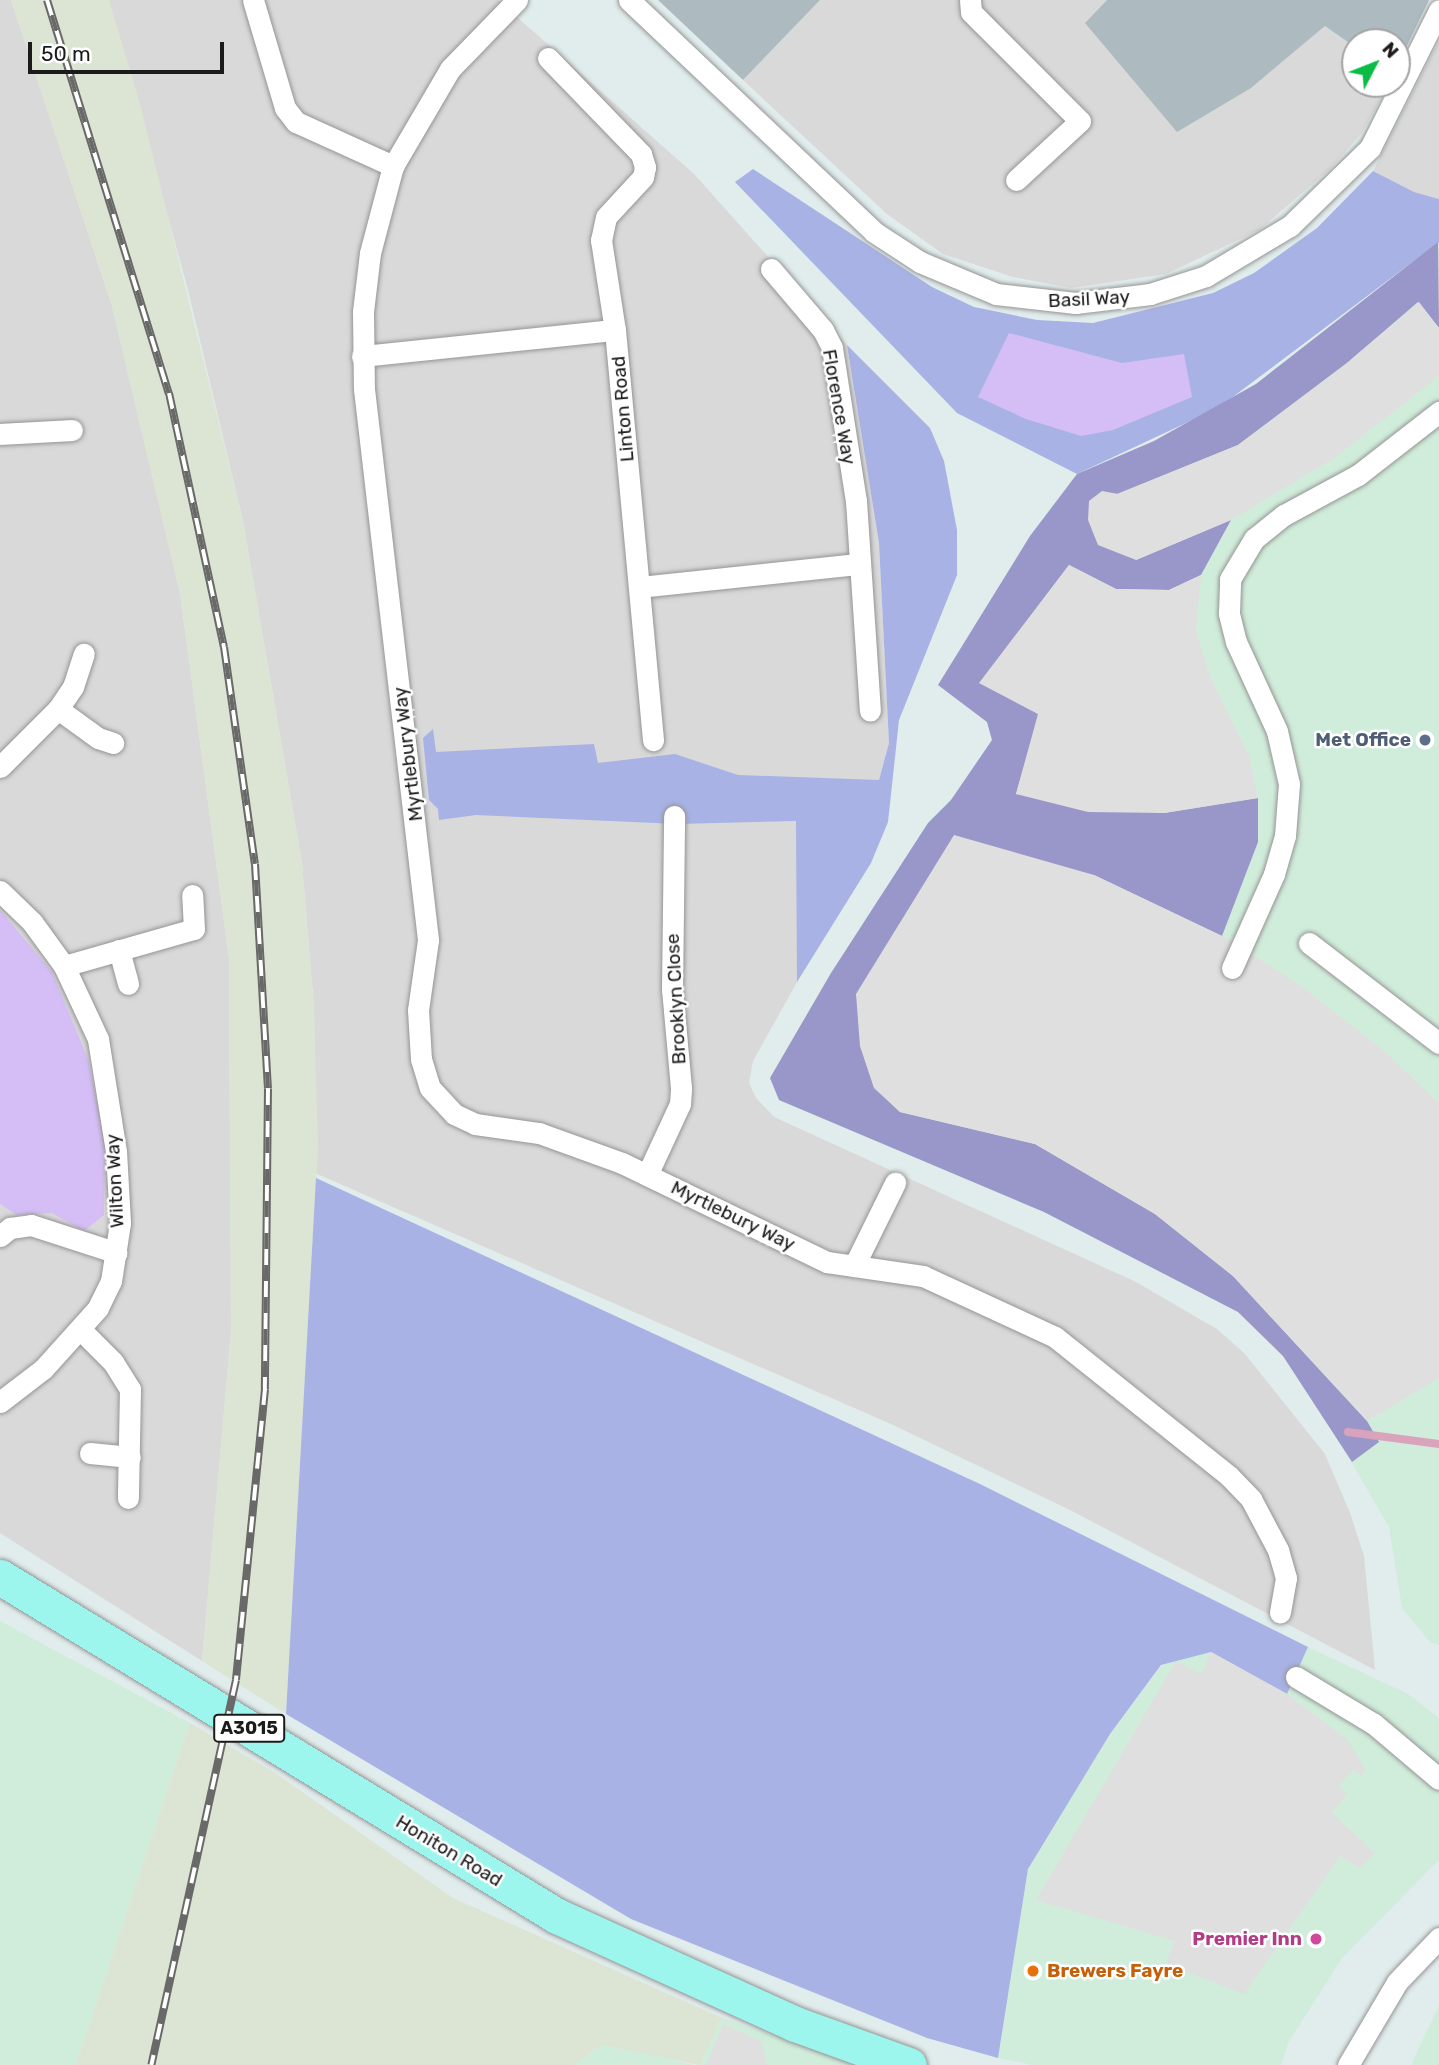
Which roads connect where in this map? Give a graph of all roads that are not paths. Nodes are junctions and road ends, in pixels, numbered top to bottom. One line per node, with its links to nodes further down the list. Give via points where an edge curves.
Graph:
1 (253, 0): 7 (street, via 285,108 296,122)
2 (517, 0): 7 (street, Myrtlebury Way, via 450,69)
3 (629, 0): 5 (street, Basil Way, via 874,232 920,262 996,294 1075,303 1150,295 1189,282 1237,261 1290,226 1370,148)
4 (970, 0): 8 (street, via 971,12 1080,121)
5 (1439, 10)
6 (548, 58): 10 (street, via 641,154 645,167 643,177 606,217 603,227)
7 (393, 166): 11 (street, Myrtlebury Way, via 370,253)
8 (1016, 180)
9 (771, 269): 15 (street, Florence Way, via 823,330 832,348 856,501)
10 (615, 330): 11 (street, Linton Road); 16 (street, Linton Road)
11 (362, 356): 32 (street, Myrtlebury Way, via 428,940 418,1010 425,1075 434,1094 453,1114 475,1124 540,1133)
12 (1439, 412): 29 (street, via 1358,475 1284,515 1254,539 1230,579 1229,613 1236,642 1278,731 1289,784 1285,836 1274,874)
13 (72, 430): 14 (street)
14 (0, 434)
15 (859, 564): 16 (street); 19 (street, Florence Way)
16 (639, 587): 20 (street, Linton Road)
17 (84, 654): 18 (street, via 73,687)
18 (58, 709): 21 (street, via 83,729); 22 (street)
19 (870, 712)
20 (653, 740)
21 (113, 743)
22 (0, 767)
23 (674, 816): 32 (street, Brooklyn Close, via 672,990 680,1104)
24 (0, 891): 28 (street, Wilton Way, via 32,922)
25 (192, 895): 27 (street, via 194,929)
26 (1309, 943): 31 (street)
27 (119, 950): 28 (street); 30 (street)
28 (64, 966): 35 (street, Wilton Way, via 99,1039 116,1151)
29 (1232, 968)
30 (128, 984)
31 (1439, 1043)
32 (647, 1175): 36 (street, Myrtlebury Way, via 827,1262)
33 (895, 1183): 36 (street)
34 (0, 1236): 35 (street, via 10,1228 31,1224)
35 (117, 1253): 37 (street, Wilton Way, via 98,1308)
36 (854, 1266): 43 (street, Myrtlebury Way, via 923,1276 1037,1327 1091,1363 1251,1499 1278,1550 1286,1578)
37 (80, 1329): 38 (street, Wilton Way, via 43,1369); 40 (street, via 113,1362 130,1389)
38 (0, 1402)
39 (90, 1453): 40 (street)
40 (130, 1457): 41 (street)
41 (128, 1497)
42 (5, 1577): 47 (main road, Honiton Road / A3015, via 557,1916 795,2024)
43 (1280, 1612)
44 (1296, 1677): 45 (street, via 1374,1724)
45 (1439, 1779)
46 (1439, 1938): 48 (street, via 1397,1982)
47 (909, 2065)
48 (1348, 2065)

